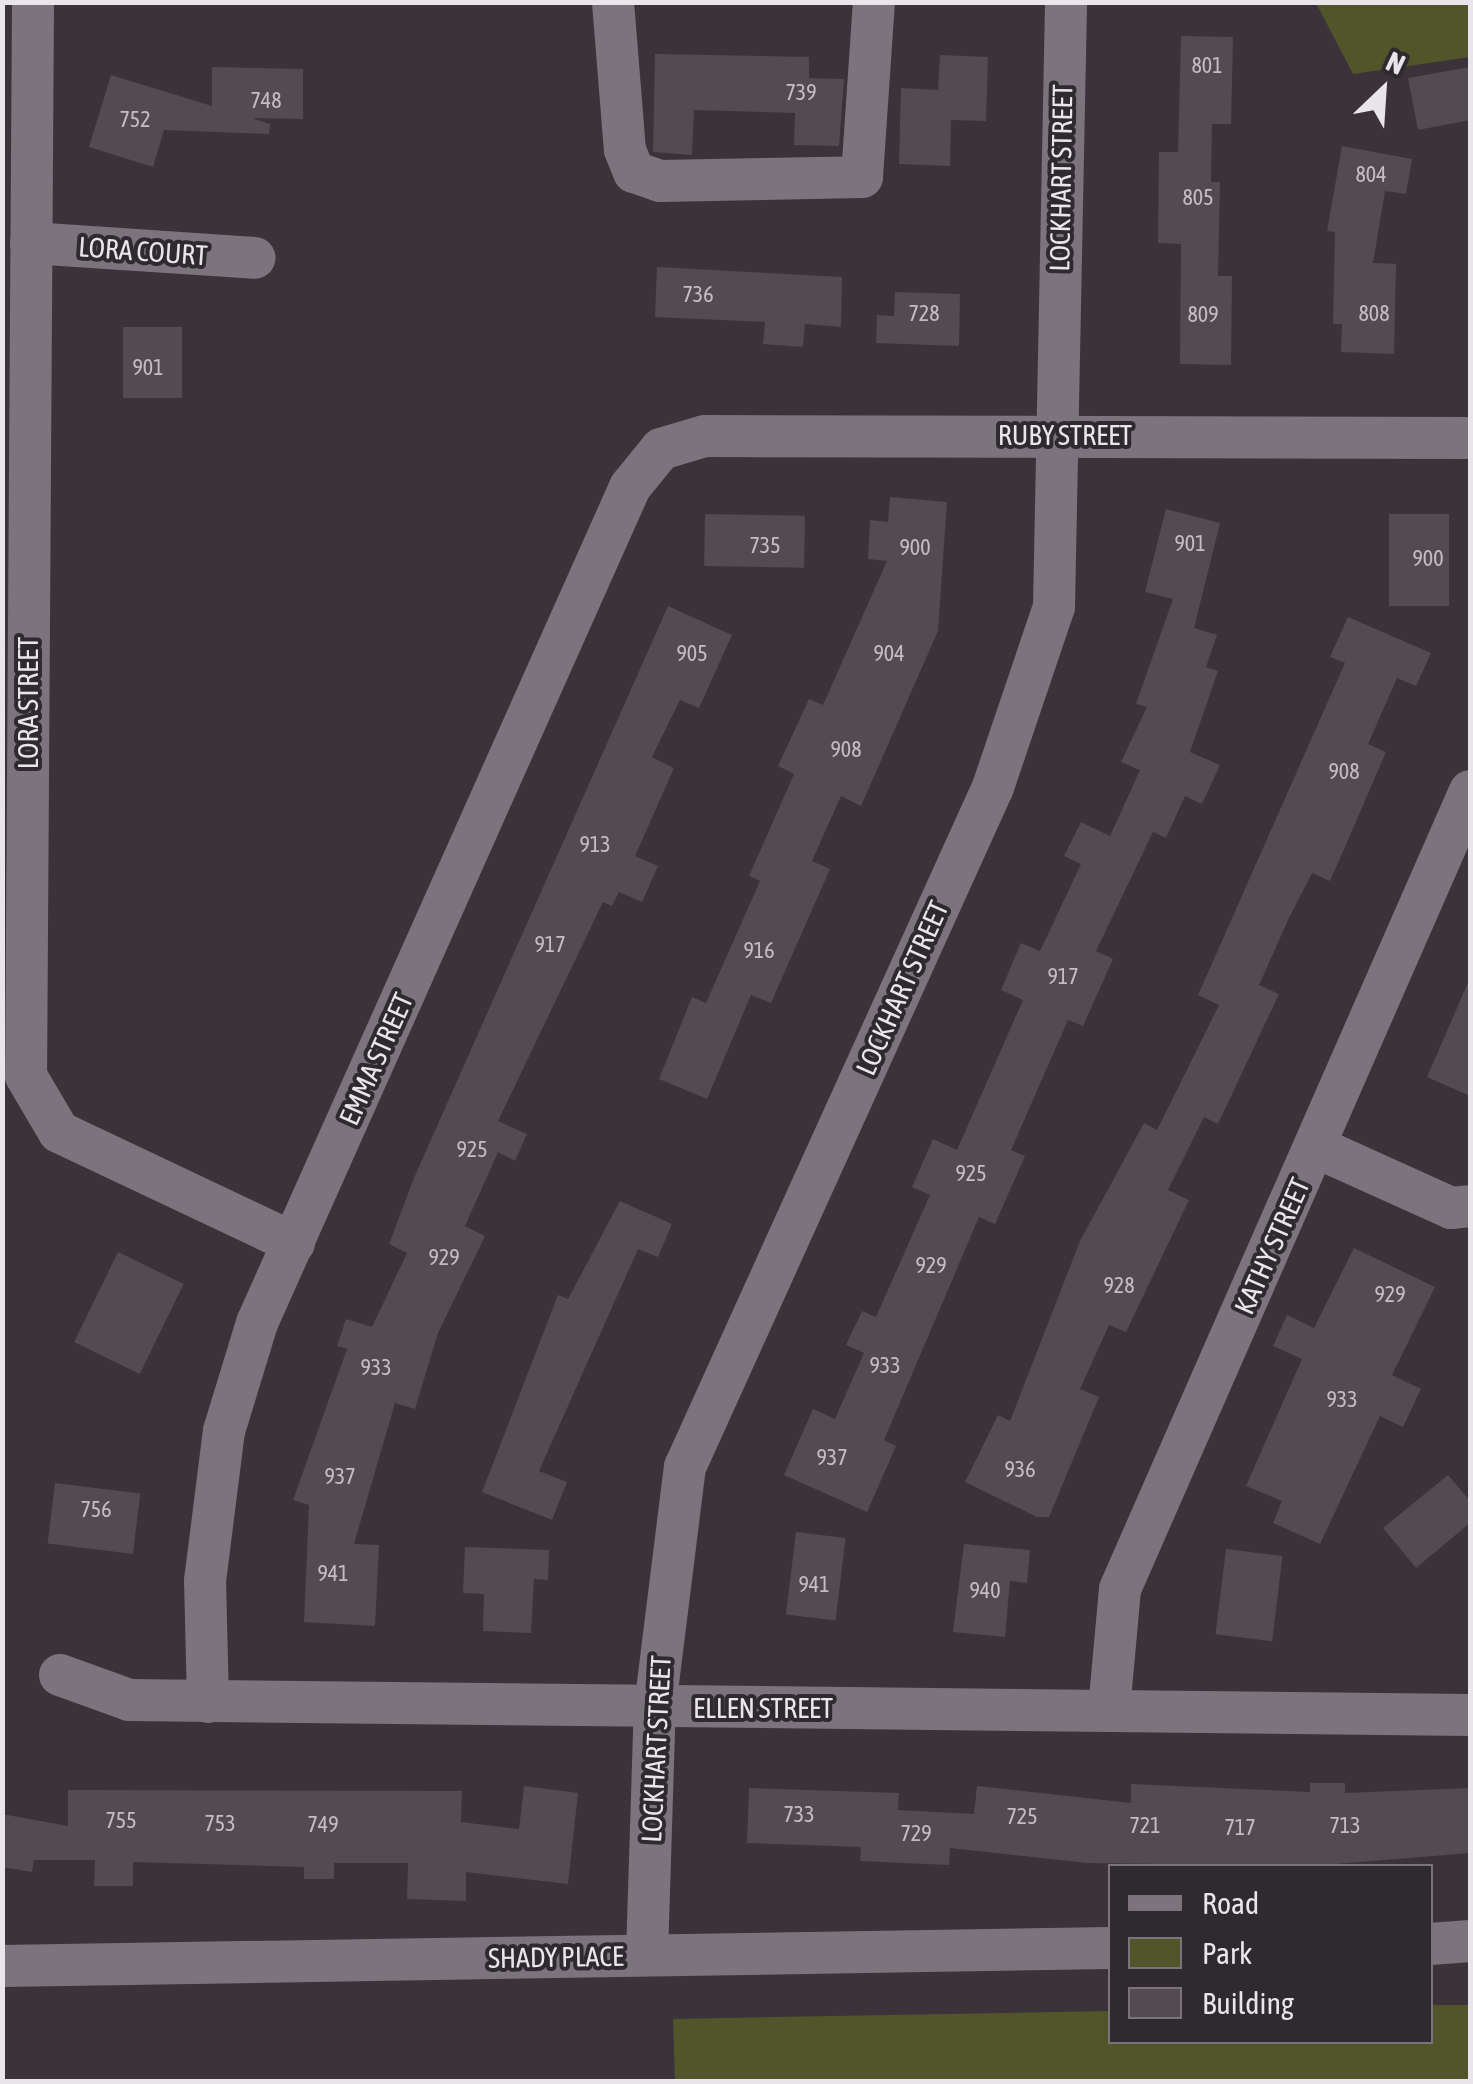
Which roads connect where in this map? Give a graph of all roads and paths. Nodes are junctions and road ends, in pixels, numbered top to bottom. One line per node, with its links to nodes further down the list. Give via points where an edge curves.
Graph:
1 (33, 2): 5 (street, LORA STREET)
2 (612, 2): 3 (street, via 625,150 634,172 660,181 862,177)
3 (874, 2)
4 (1066, 2): 7 (street, LOCKHART STREET)
5 (32, 244): 6 (street, LORA COURT); 13 (street, LORA STREET, via 30,1094 59,1132)
6 (254, 258)
7 (1055, 434): 8 (street, RUBY STREET); 9 (street, RUBY STREET, via 705,436); 16 (street, LOCKHART STREET, via 1054,607 1018,728 685,1467)
8 (1470, 438)
9 (661, 449): 13 (street, EMMA STREET, via 630,487)
10 (1470, 791): 11 (street, KATHY STREET)
11 (1316, 1147): 12 (street, via 1450,1208); 17 (street, KATHY STREET, via 1120,1588)
12 (1470, 1206)
13 (294, 1243): 15 (street, EMMA STREET, via 257,1322 224,1431 205,1580)
14 (60, 1675): 15 (street, ELLEN STREET, via 128,1700)
15 (208, 1702): 16 (street, ELLEN STREET)
16 (655, 1707): 17 (street, ELLEN STREET); 22 (street, LOCKHART STREET)
17 (1109, 1710): 18 (street, ELLEN STREET)
18 (1470, 1714)
19 (1470, 1940): 20 (street)
20 (1433, 1944)
21 (1108, 1948): 22 (street, SHADY PLACE)
22 (647, 1955): 23 (street, SHADY PLACE)
23 (2, 1966)

